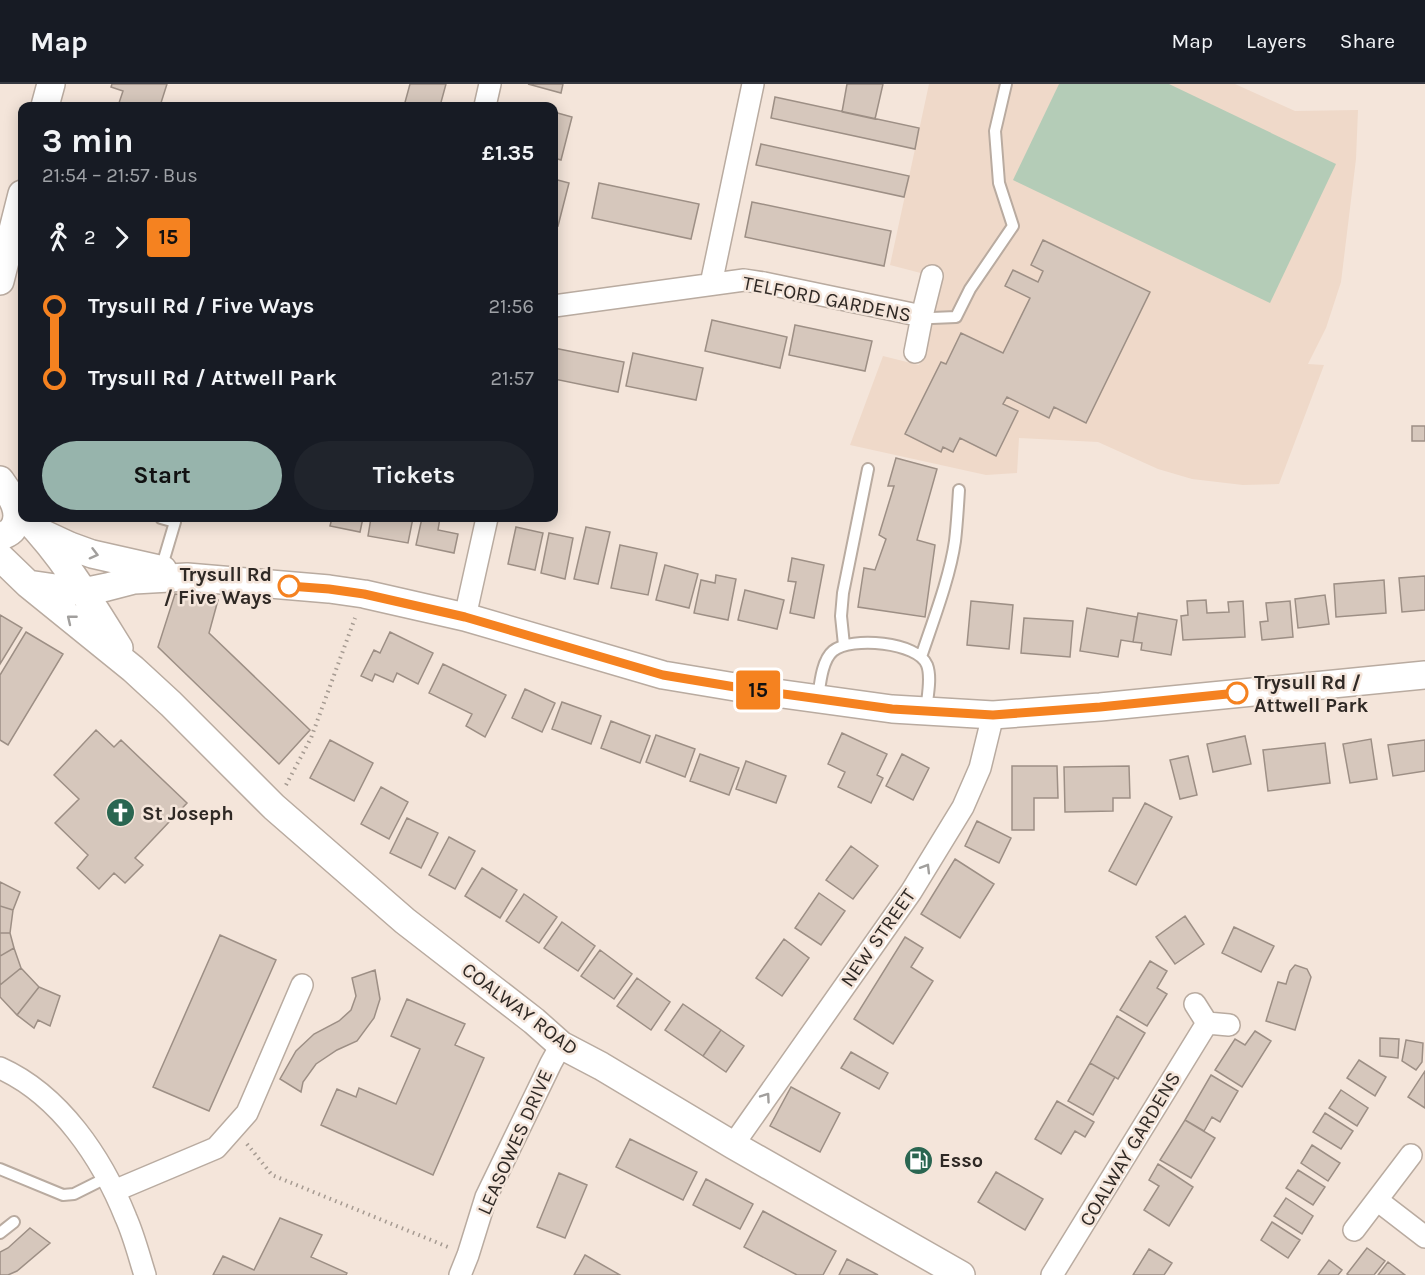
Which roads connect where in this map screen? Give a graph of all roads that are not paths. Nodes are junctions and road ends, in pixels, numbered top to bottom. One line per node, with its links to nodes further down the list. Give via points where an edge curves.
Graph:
1 (51, 84): 5 (street)
2 (490, 84): 6 (street)
3 (753, 84): 10 (street)
4 (1006, 84): 12 (lane, via 995,131 999,183 1013,226 956,317)
5 (46, 102)
6 (486, 102)
7 (18, 210): 9 (street)
8 (932, 276): 12 (street, TELFORD GARDENS)
9 (0, 281)
10 (711, 284): 11 (street, TELFORD GARDENS); 12 (street, TELFORD GARDENS, via 744,280 764,283)
11 (558, 305)
12 (922, 316): 13 (street, TELFORD GARDENS)
13 (915, 352)
14 (868, 469): 30 (lane, via 843,593)
15 (0, 480): 17 (street, COALWAY ROAD)
16 (959, 490): 31 (lane, via 951,560)
17 (18, 504)
18 (18, 521): 23 (street, via 12,532)
19 (31, 522): 28 (street, COALWAY ROAD)
20 (34, 522): 25 (street, one-way to 25, via 70,546)
21 (175, 522): 25 (lane)
22 (486, 522): 29 (street)
23 (0, 537)
24 (0, 557): 27 (street, COALWAY ROAD)
25 (160, 569): 26 (street)
26 (187, 577): 28 (street, via 134,580); 29 (street, via 364,594)
27 (28, 584): 28 (street); 32 (street, COALWAY ROAD, one-way to 27)
28 (83, 592): 32 (street, COALWAY ROAD)
29 (465, 617): 34 (street, via 663,675)
30 (844, 645): 31 (lane, via 880,644 909,650); 34 (lane, via 833,651 827,661)
31 (921, 657): 35 (lane, via 929,675)
32 (132, 669): 41 (street, COALWAY ROAD, via 274,807 405,921)
33 (1425, 675): 36 (street)
34 (818, 698): 35 (street)
35 (926, 711): 36 (street)
36 (993, 715): 43 (street, NEW STREET, one-way to 36, via 911,892 963,807 980,768)
37 (302, 985): 46 (street, via 247,1113 216,1149)
38 (1195, 1004): 39 (street)
39 (1207, 1023): 40 (street); 55 (street, COALWAY GARDENS)
40 (1229, 1025)
41 (561, 1045): 43 (street, COALWAY ROAD); 52 (street, LEASOWES DRIVE, via 486,1197)
42 (0, 1068): 46 (street, via 47,1098 66,1116)
43 (733, 1145): 54 (street, COALWAY ROAD)
44 (1411, 1155): 47 (street)
45 (0, 1169): 46 (lane, via 63,1195)
46 (110, 1184): 53 (street, via 127,1219)
47 (1377, 1200): 49 (street); 51 (street)
48 (14, 1222): 50 (lane)
49 (1354, 1230)
50 (0, 1233)
51 (1425, 1237)
52 (464, 1265)
53 (145, 1275)
54 (960, 1275)
55 (1052, 1275)

